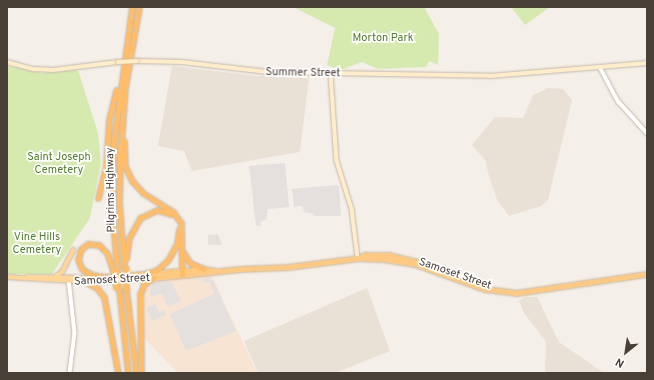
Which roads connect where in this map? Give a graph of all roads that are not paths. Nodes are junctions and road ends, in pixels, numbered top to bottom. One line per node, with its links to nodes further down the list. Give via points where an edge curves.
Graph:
1 (132, 7): 6 (highway, Pilgrims Highway)
2 (139, 7): 8 (highway, Pilgrims Highway)
3 (7, 62): 7 (main road, Summer Street, bridge, via 34,69 53,70 118,62 182,62 264,72)
4 (647, 63): 5 (main road, Summer Street)
5 (600, 67): 7 (main road, Summer Street, via 490,76); 9 (street, via 619,102)
6 (122, 68): 10 (highway, via 110,119 106,166); 15 (highway, Pilgrims Highway, via 112,182)
7 (331, 74): 13 (main road, via 336,161 352,209)
8 (125, 88): 11 (highway, via 124,142 127,171 139,190 176,215 182,227); 14 (highway, Pilgrims Highway, via 119,177)
9 (647, 133)
10 (98, 198)
11 (182, 246): 16 (highway, via 188,261); 19 (highway)
12 (74, 250): 23 (main road, via 62,272)
13 (358, 258): 17 (highway, Samoset Street, via 288,267); 18 (highway, Samoset Street, via 409,262 476,287 508,293 539,292)
14 (125, 268): 20 (highway, via 128,244 135,225 148,213 166,212 174,216 179,225 177,244 163,266); 30 (highway, bridge)
15 (115, 269): 22 (highway, via 99,245 88,244 81,249 78,260 82,269 92,275); 29 (highway, bridge)
16 (204, 269): 17 (highway, Samoset Street); 19 (highway, Samoset Street)
17 (218, 271): 19 (highway, Samoset Street)
18 (647, 272)
19 (182, 273): 20 (highway, Samoset Street); 24 (highway, Samoset Street)
20 (144, 274): 22 (highway, Samoset Street)
21 (7, 277): 23 (main road, Samoset Street); 25 (main road, Samoset Street)
22 (106, 277): 25 (main road, Samoset Street)
23 (53, 278): 25 (main road, Samoset Street)
24 (153, 278): 26 (main road, Samoset Street); 31 (highway, via 144,284 140,294)
25 (69, 280): 26 (main road, Samoset Street); 27 (street, via 75,333)
26 (86, 282): 28 (highway, via 97,288 104,297)
27 (70, 373)
28 (118, 373)
29 (128, 373)
30 (136, 373)
31 (141, 373)

